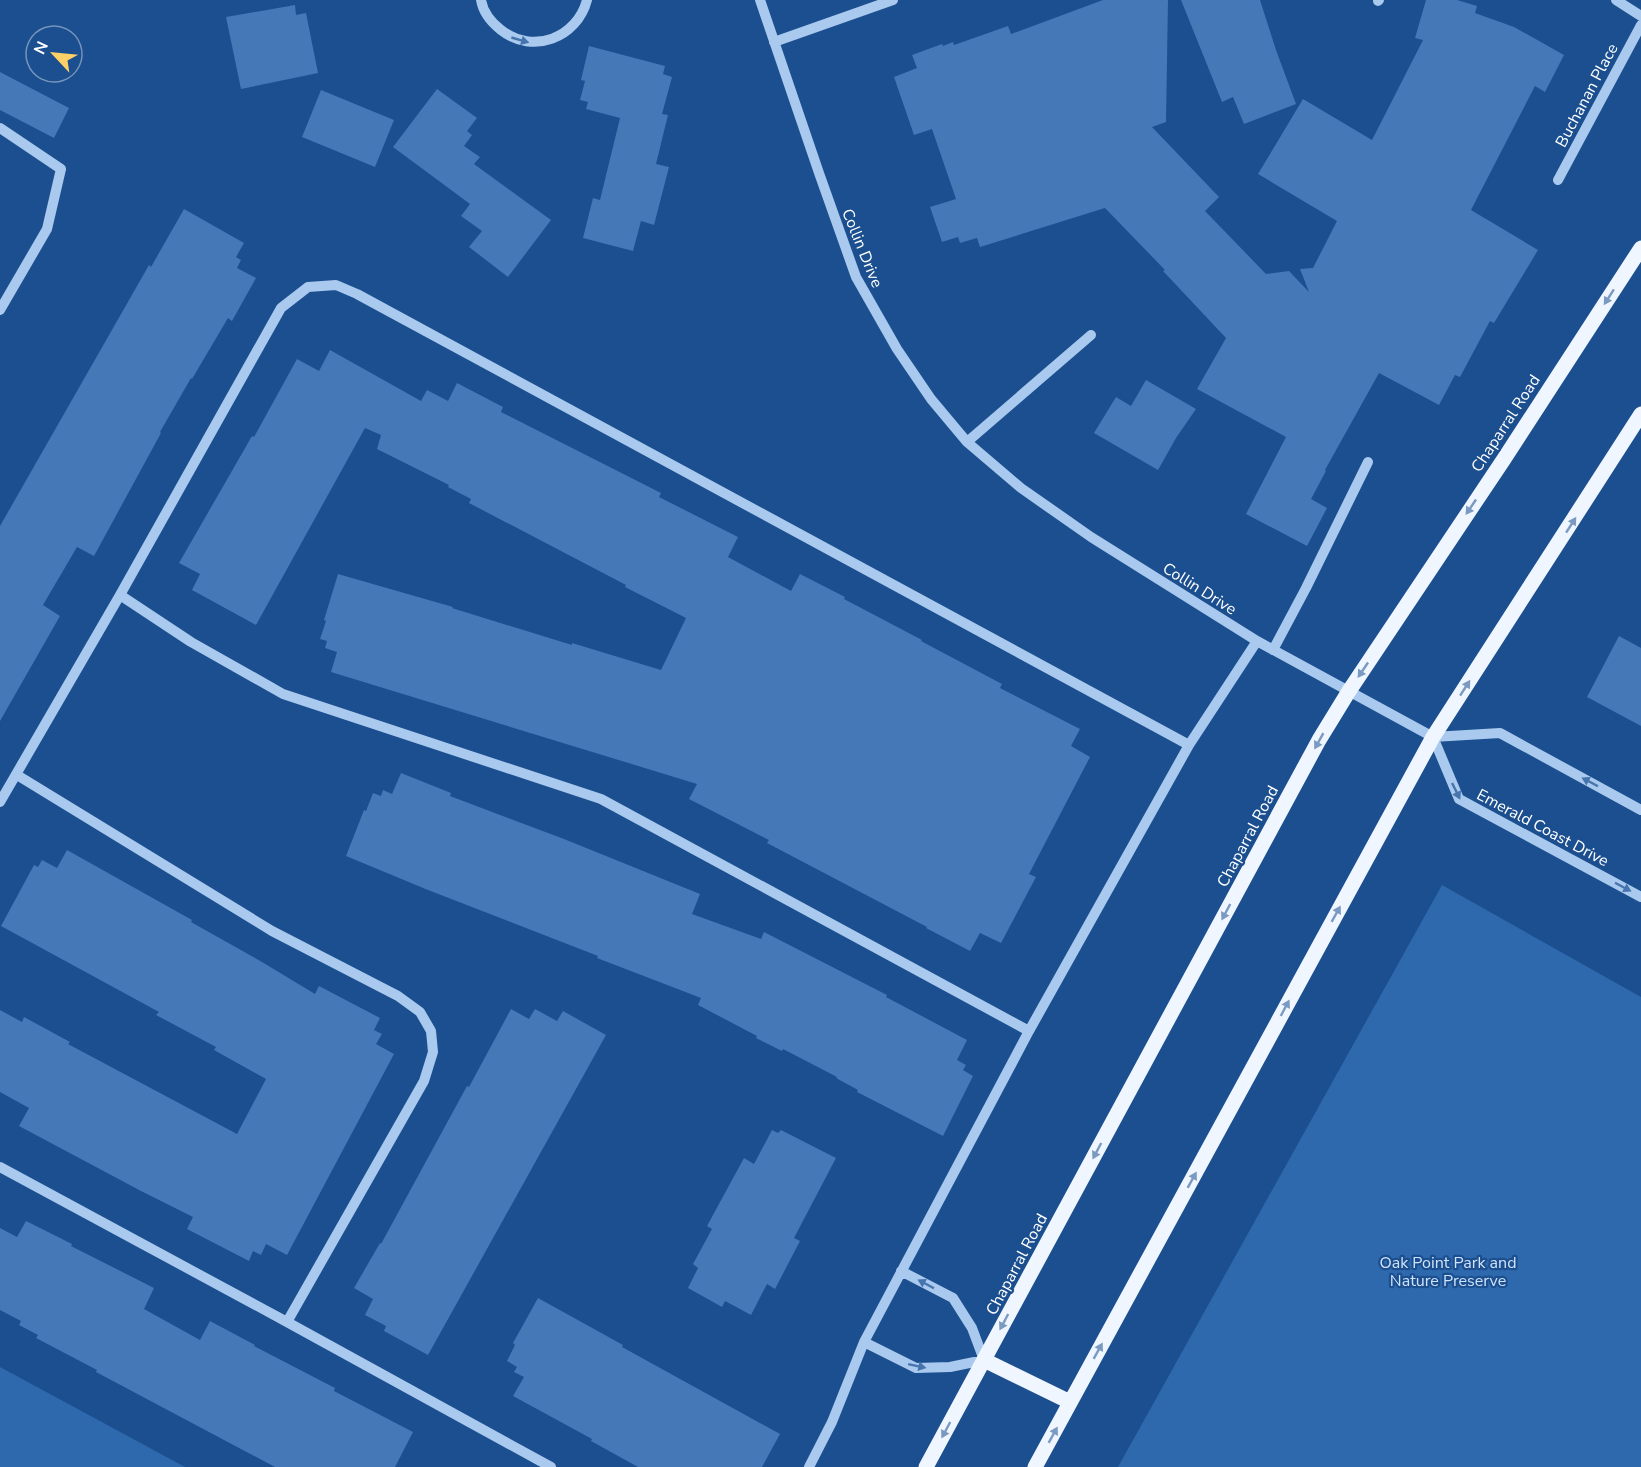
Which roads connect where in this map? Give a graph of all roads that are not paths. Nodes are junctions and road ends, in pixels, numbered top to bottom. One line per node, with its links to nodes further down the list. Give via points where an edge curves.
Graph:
1 (481, 0): 2 (street, one-way to 2, via 492,23 510,37 531,43 552,39 571,28)
2 (587, 0)
3 (760, 0): 8 (street, Collin Drive)
4 (893, 0): 8 (street)
5 (1616, 0): 6 (street)
6 (1641, 16)
7 (1641, 25): 10 (street, Buchanan Place)
8 (774, 42): 15 (street, Collin Drive, via 856,277 897,349)
9 (0, 128): 12 (street, via 61,169 47,229)
10 (1558, 180)
11 (1641, 248): 20 (main road, Chaparral Road, one-way to 20)
12 (0, 310)
13 (1091, 335): 15 (street)
14 (1641, 414): 21 (main road, one-way to 14)
15 (967, 442): 18 (street, Collin Drive, via 1021,488 1073,524)
16 (1368, 462): 19 (street)
17 (120, 595): 22 (street, via 281,308 308,287 336,285); 23 (street); 27 (street, via 191,642 283,694 601,799)
18 (1257, 641): 19 (street, Collin Drive); 22 (street)
19 (1273, 650): 20 (street, Collin Drive)
20 (1349, 691): 21 (street); 32 (main road, Chaparral Road, one-way to 32)
21 (1433, 737): 25 (street, one-way to 21, via 1500,733); 26 (street, Emerald Coast Drive, one-way to 26, via 1459,799); 33 (main road, one-way to 21)
22 (1189, 745): 27 (street)
23 (17, 775): 24 (street); 30 (street, via 272,931 398,996 420,1012 431,1031 433,1052 424,1081)
24 (0, 802)
25 (1641, 810)
26 (1641, 897)
27 (1029, 1031): 29 (street)
28 (0, 1167): 30 (street)
29 (901, 1270): 31 (street); 32 (street, one-way to 29, via 972,1328 953,1298)
30 (287, 1322): 34 (street)
31 (864, 1342): 32 (street, one-way to 32, via 916,1368); 35 (street)
32 (984, 1360): 33 (main road); 36 (main road, Chaparral Road, one-way to 36)
33 (1070, 1402): 37 (main road, one-way to 33)
34 (551, 1467)
35 (809, 1467)
36 (926, 1467)
37 (1035, 1467)

